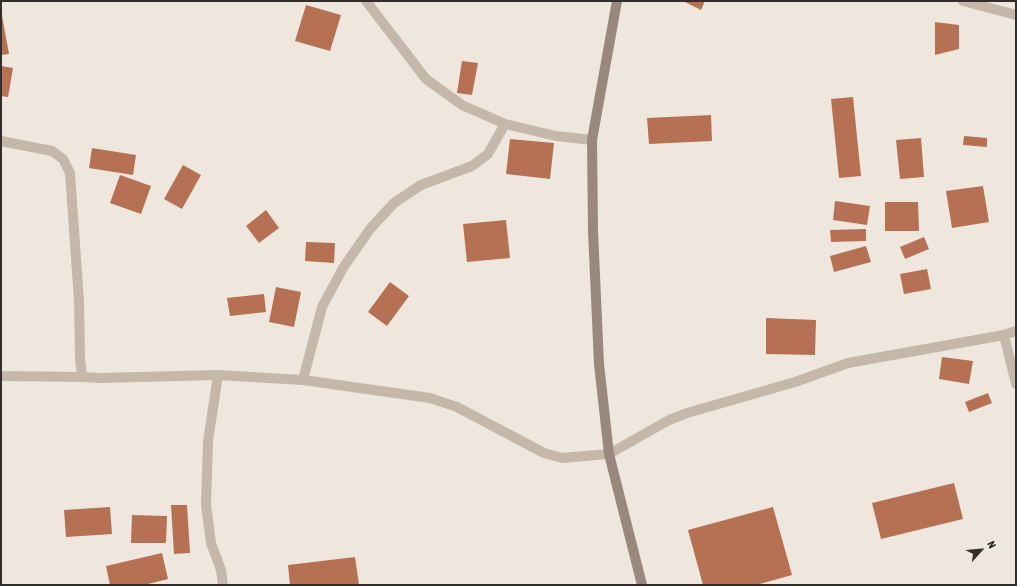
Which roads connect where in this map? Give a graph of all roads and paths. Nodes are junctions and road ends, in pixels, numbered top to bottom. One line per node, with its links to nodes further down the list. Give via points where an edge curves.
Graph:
1 (366, 1): 5 (street, via 426,79 462,105)
2 (617, 1): 6 (street)
3 (963, 1): 4 (street)
4 (1016, 15)
5 (505, 124): 6 (street, via 556,136); 13 (street, via 488,154 472,166 421,185 394,203 370,229 343,268 322,307)
6 (592, 140): 15 (street, via 599,364)
7 (1, 141): 12 (street, via 52,151 62,158 70,173)
8 (1016, 331): 9 (street)
9 (1004, 335): 14 (street); 15 (street, via 848,363 795,382 668,420)
10 (218, 375): 12 (street); 13 (street); 16 (street, via 208,441 206,505 211,543)
11 (1, 376): 12 (street)
12 (82, 377)
13 (303, 380): 15 (street, via 430,398 457,407 544,453 562,458)
14 (1016, 384)
15 (610, 454): 17 (street)
16 (223, 585)
17 (642, 585)

